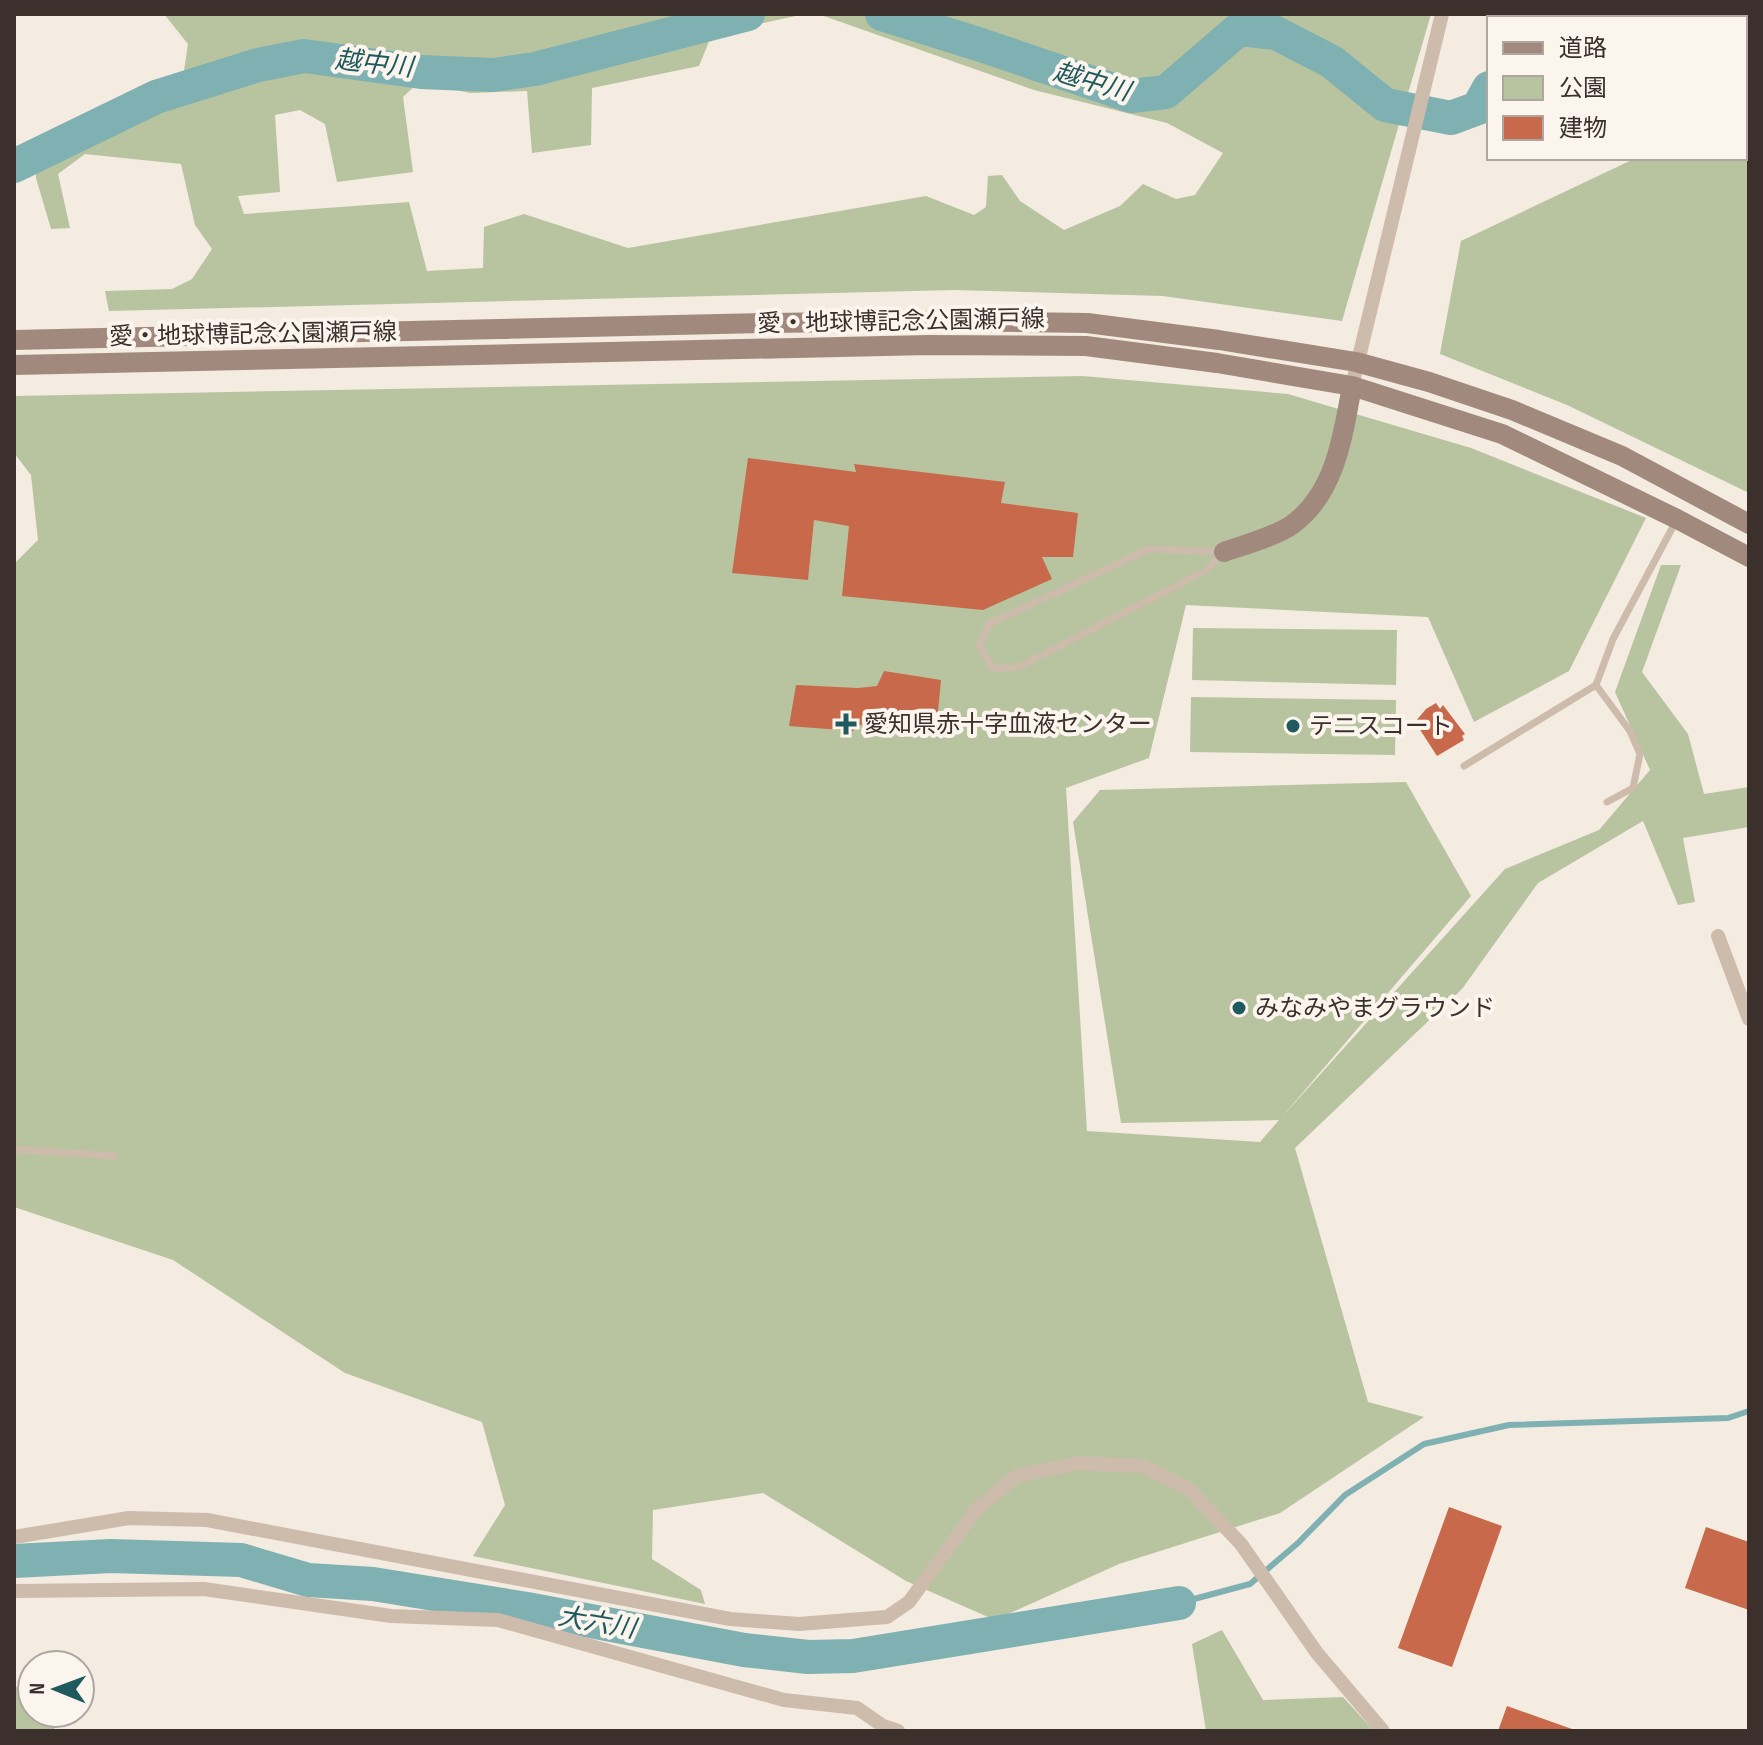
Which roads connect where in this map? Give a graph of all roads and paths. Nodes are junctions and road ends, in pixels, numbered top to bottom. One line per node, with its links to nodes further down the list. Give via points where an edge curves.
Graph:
1 (1442, 14): 3 (street)
2 (14, 340): 3 (main road, 愛・地球博記念公園瀬戸線, via 767,323 1087,323)
3 (1356, 362): 5 (street); 7 (main road, 愛・地球博記念公園瀬戸線, via 1512,410 1622,456)
4 (14, 365): 5 (main road, 愛・地球博記念公園瀬戸線, via 900,345 1086,346)
5 (1352, 386): 6 (main road, 愛・地球博記念公園瀬戸線, via 1502,434); 8 (main road, via 1340,451 1319,499 1291,526)
6 (1677, 519): 9 (main road, 愛・地球博記念公園瀬戸線); 10 (lane, via 1613,639)
7 (1749, 524)
8 (1224, 552): 8 (lane, via 1205,571 1019,667 994,669 979,647 989,624 1149,549)
9 (1749, 557)
10 (1596, 685): 11 (lane); 12 (lane, via 1640,754 1633,788)
11 (1464, 766)
12 (1607, 802)
13 (1718, 936): 14 (street)
14 (1749, 1019)
15 (14, 1149): 16 (lane)
16 (114, 1156)
17 (14, 1537): 20 (street, via 129,1518 207,1520 730,1619 799,1624 887,1617 909,1602 976,1510 1016,1476 1079,1463 1142,1466 1189,1489 1241,1544 1317,1653)
18 (14, 1591): 19 (street, via 204,1589 391,1616 498,1620 784,1700 857,1708)
19 (898, 1731)
20 (1383, 1731)

